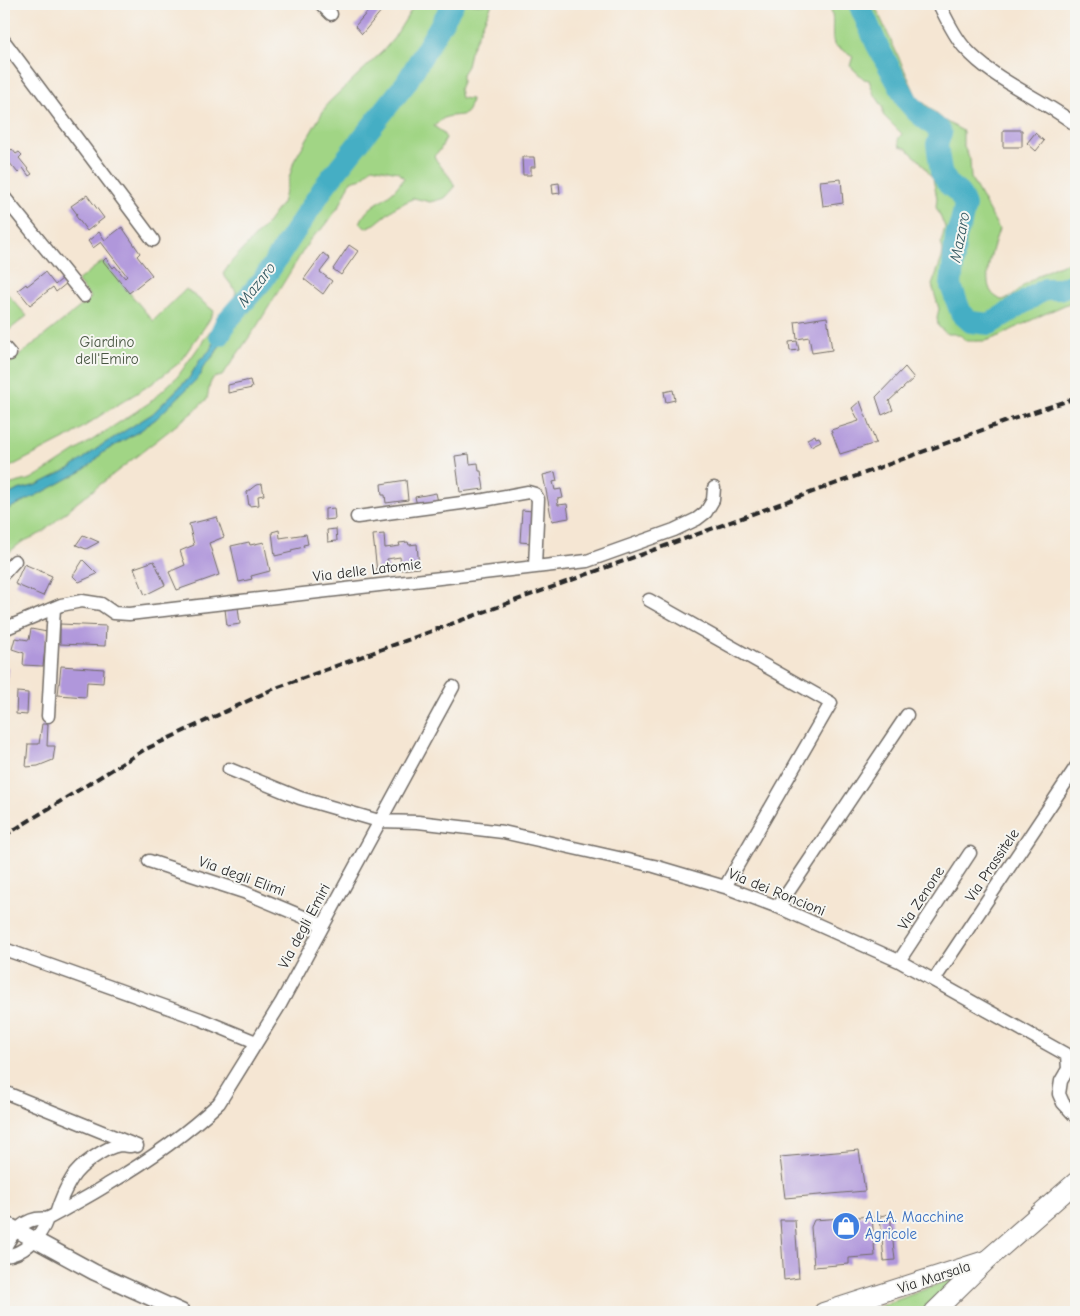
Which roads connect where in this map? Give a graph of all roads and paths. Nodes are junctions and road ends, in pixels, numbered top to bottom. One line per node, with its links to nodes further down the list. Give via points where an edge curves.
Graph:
1 (321, 4): 3 (street)
2 (939, 4): 5 (street, via 963,46 976,59 1004,81 1054,109)
3 (331, 14)
4 (4, 41): 7 (street)
5 (1076, 126)
6 (4, 197): 8 (street)
7 (153, 240)
8 (84, 296)
9 (714, 488): 12 (street, Via delle Latomie, via 713,500 706,512 689,523 587,561)
10 (357, 517): 12 (street, via 528,492 538,499)
11 (15, 561): 13 (street)
12 (535, 566): 15 (street, Via delle Latomie, via 129,614 114,613 101,604 82,601)
13 (4, 573)
14 (649, 600): 25 (street, via 831,703)
15 (54, 608): 16 (street, Via delle Latomie); 19 (street)
16 (4, 629)
17 (453, 687): 22 (street, Via degli Emiri)
18 (907, 715): 26 (street)
19 (48, 716)
20 (1076, 767): 30 (street, Via Prassitele)
21 (229, 769): 22 (street, Via dei Roncioni, via 300,798)
22 (379, 821): 25 (street, Via dei Roncioni, via 503,832 654,866); 27 (street, Via degli Emiri)
23 (970, 853): 29 (street, Via Zenone)
24 (149, 861): 27 (street, Via degli Elimi, via 244,892)
25 (726, 888): 26 (street, Via dei Roncioni)
26 (778, 907): 29 (street, Via dei Roncioni)
27 (323, 925): 31 (street, Via degli Emiri)
28 (4, 949): 31 (street)
29 (899, 961): 30 (street, Via dei Roncioni)
30 (934, 980): 33 (street, Via dei Roncioni, via 1067,1055 1068,1069 1058,1094)
31 (256, 1042): 35 (street, Via degli Emiri, via 219,1103)
32 (4, 1092): 34 (street)
33 (1076, 1117)
34 (136, 1146): 35 (street); 37 (street, Via degli Emiri, via 119,1145 83,1166 72,1176)
35 (154, 1155): 37 (street, Via degli Emiri)
36 (1076, 1182): 42 (main road)
37 (51, 1216): 38 (street, Via degli Emiri); 39 (street, Via degli Emiri)
38 (10, 1227): 39 (street); 40 (street)
39 (33, 1240): 41 (street, Via degli Emiri, via 24,1250); 43 (street)
40 (4, 1250)
41 (4, 1256)
42 (988, 1259): 44 (main road, Via Marsala); 45 (main road)
43 (182, 1312)
44 (823, 1312)
45 (934, 1312)

